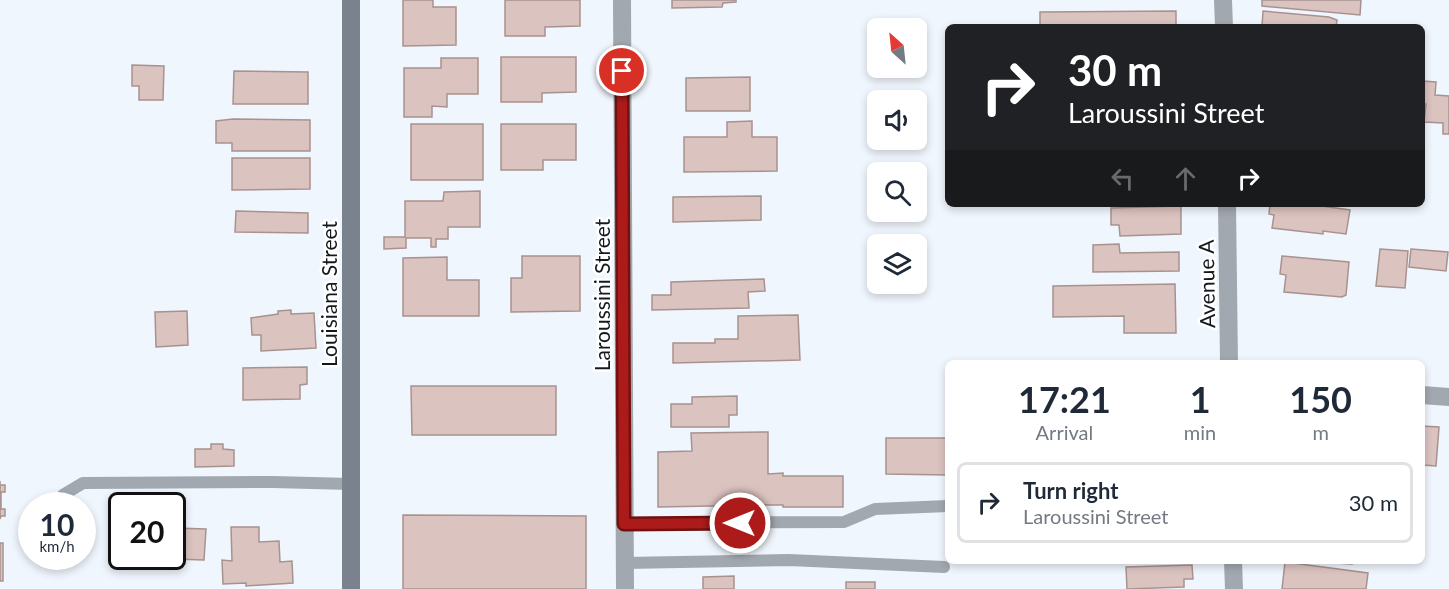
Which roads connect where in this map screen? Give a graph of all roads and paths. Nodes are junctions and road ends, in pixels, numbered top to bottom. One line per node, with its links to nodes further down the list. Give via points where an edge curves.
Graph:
1 (351, 0): 9 (main road, Louisiana Street)
2 (622, 0): 12 (street, Laroussini Street)
3 (1223, 0): 4 (street)
4 (1224, 24)
5 (1227, 207): 6 (street, Avenue A)
6 (1229, 360)
7 (1425, 395): 8 (street)
8 (1449, 397)
9 (351, 484): 10 (lane, via 83,483); 16 (main road, Louisiana Street)
10 (68, 492)
11 (945, 506): 12 (lane, via 875,509 844,522)
12 (624, 524): 13 (street, Laroussini Street)
13 (625, 563): 15 (lane, via 789,560); 17 (street, Laroussini Street)
14 (1233, 564): 18 (street)
15 (944, 567)
16 (351, 589)
17 (625, 589)
18 (1234, 589)

